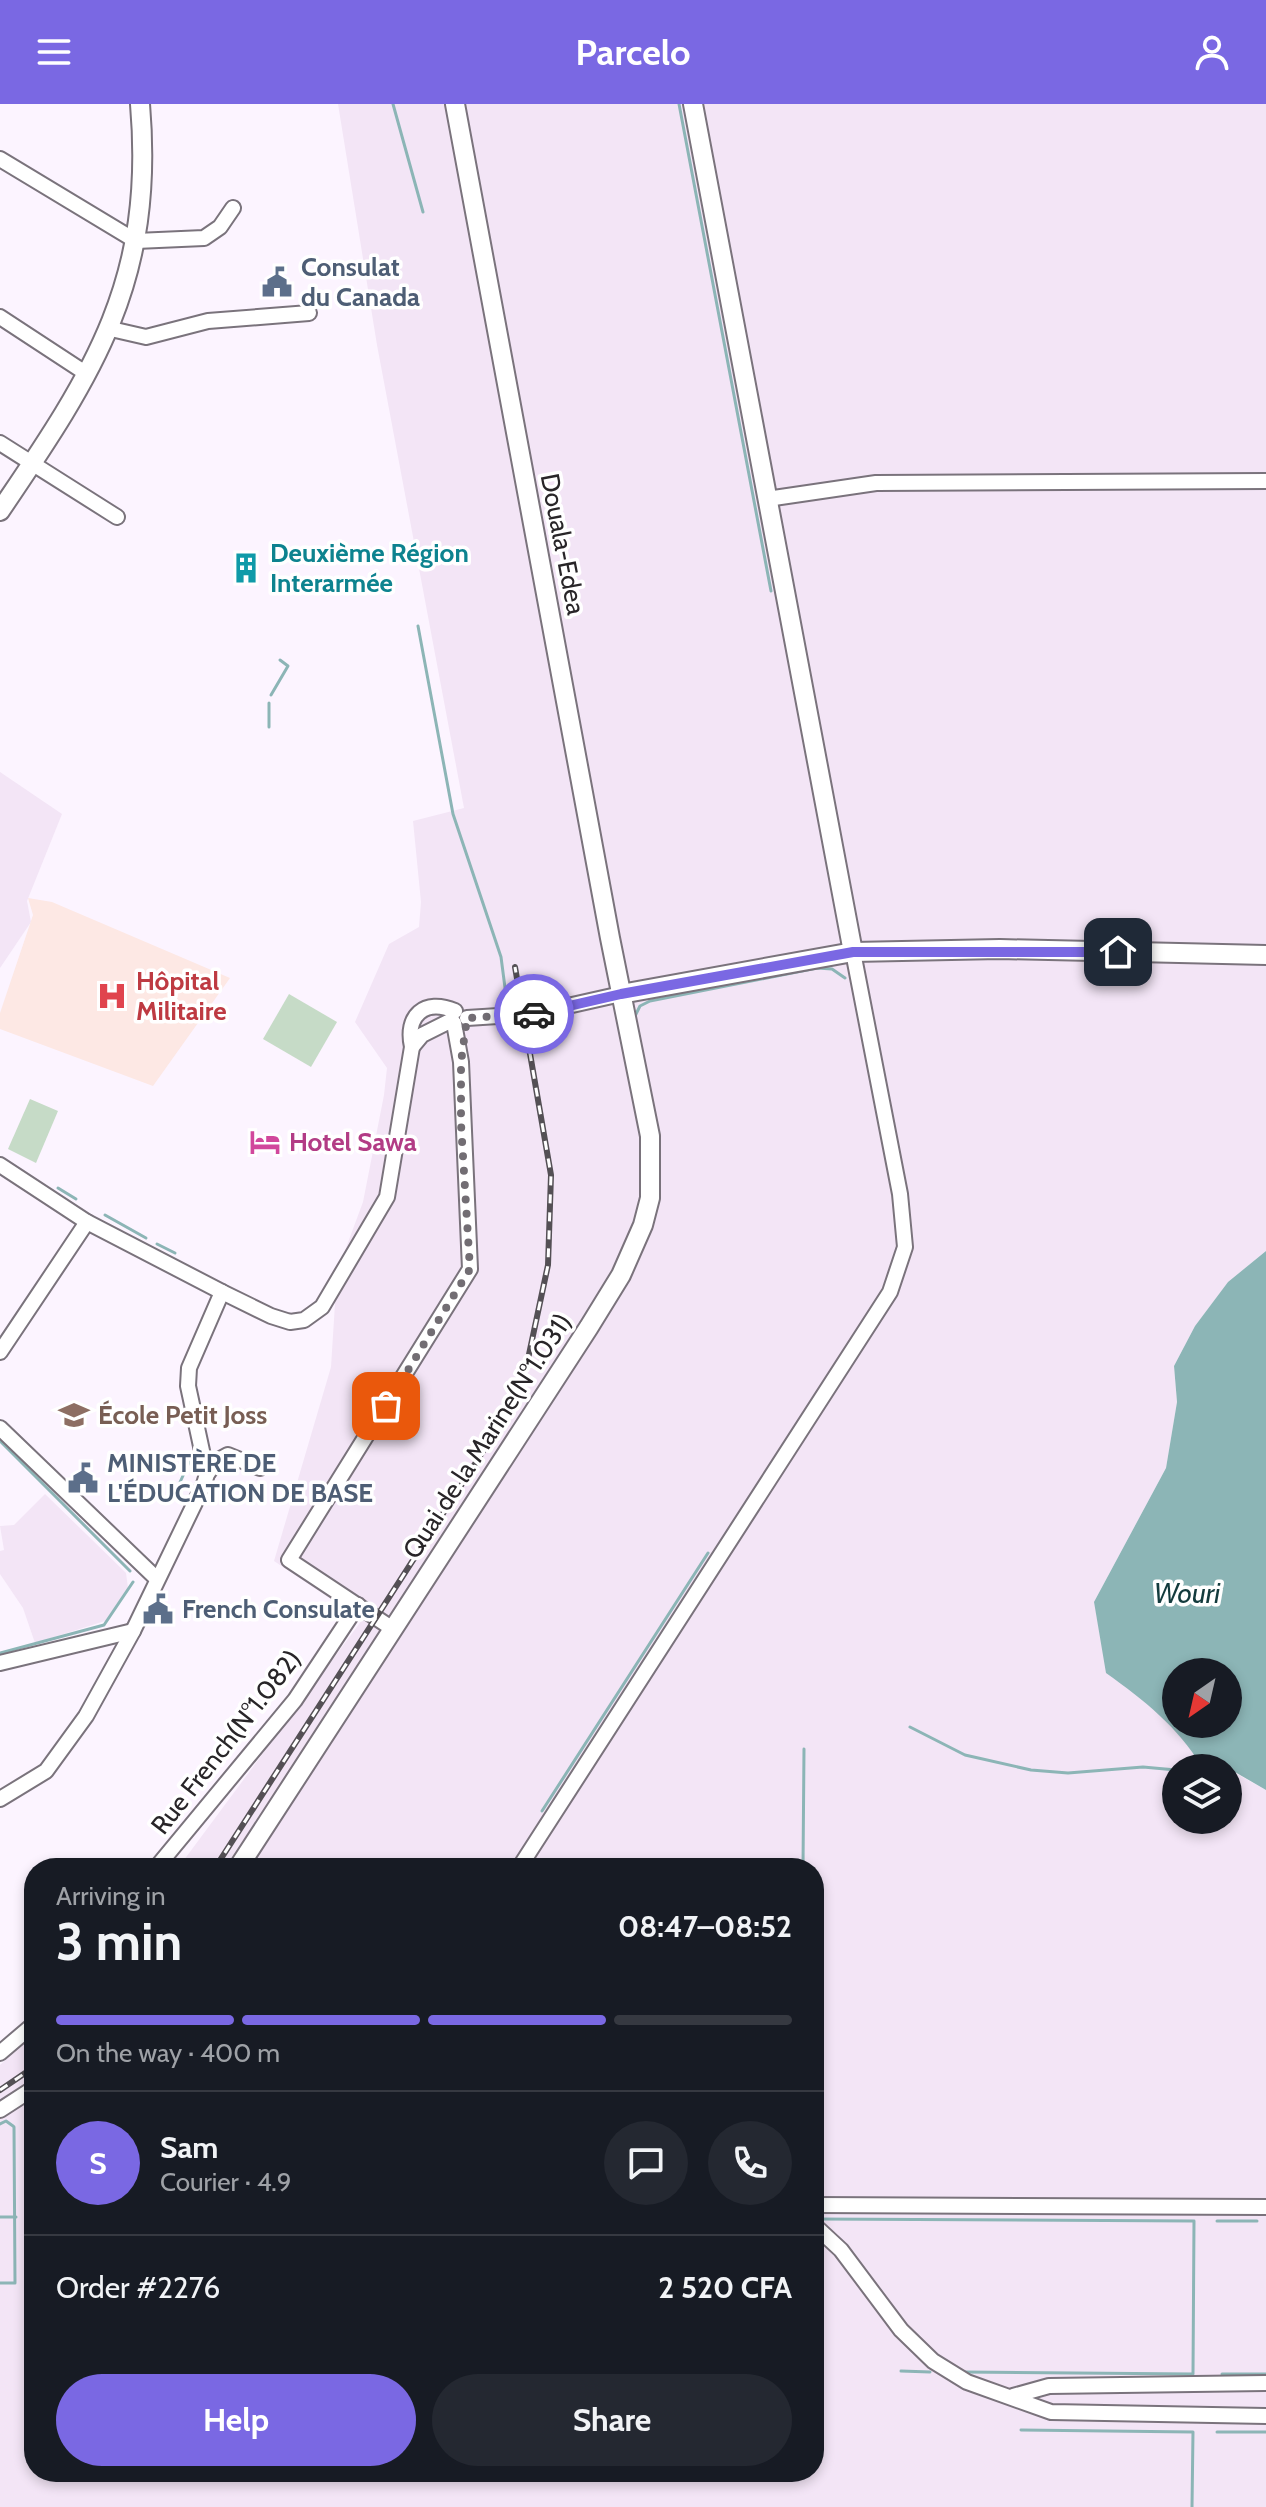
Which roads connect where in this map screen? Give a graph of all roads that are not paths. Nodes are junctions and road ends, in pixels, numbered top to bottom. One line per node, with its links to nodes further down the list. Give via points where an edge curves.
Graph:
1 (140, 104): 6 (main road, via 144,166)
2 (455, 104): 19 (main road, Douala-Edea)
3 (693, 104): 14 (main road)
4 (0, 159): 6 (street)
5 (233, 208): 6 (street, via 204,238)
6 (136, 241): 9 (main road)
7 (309, 313): 9 (street, via 208,321 146,337)
8 (0, 317): 10 (street)
9 (111, 329): 10 (main road)
10 (87, 374): 12 (main road)
11 (0, 443): 12 (street)
12 (31, 462): 15 (main road); 16 (street)
13 (1266, 481): 14 (street, via 876,483)
14 (767, 499): 17 (main road)
15 (0, 510)
16 (117, 517)
17 (853, 952): 18 (main road, via 1000,949); 19 (main road); 37 (street, via 889,1131 905,1247 890,1292)
18 (1266, 955)
19 (621, 994): 20 (street, via 532,1014); 31 (main road, Quai de la Marine(N°1.031), via 650,1136 650,1198 643,1225 589,1327)
20 (459, 1018): 21 (street, via 422,1035); 21 (street, via 435,1006 418,1013 409,1027); 30 (street, via 470,1269 289,1560)
21 (412, 1047): 24 (street, via 387,1197 322,1307 304,1320 290,1322)
22 (0, 1165): 23 (street)
23 (87, 1222): 24 (street); 25 (street)
24 (222, 1292): 28 (street, via 189,1368)
25 (0, 1352)
26 (0, 1428): 29 (street)
27 (260, 1468): 28 (street, via 228,1455)
28 (207, 1474): 29 (street)
29 (157, 1579): 32 (street)
30 (358, 1605): 31 (street); 35 (street, Rue French(N°1.082), via 295,1700)
31 (393, 1629): 36 (main road, Quai de la Marine(N°1.031))
32 (133, 1631): 33 (street); 34 (street, via 58,1758)
33 (0, 1663)
34 (2, 1798)
35 (164, 1858)
36 (249, 1858)
37 (525, 1858)
38 (24, 2033): 39 (street)
39 (0, 2053)
40 (24, 2094): 41 (street)
41 (0, 2110)
42 (824, 2205): 43 (street)
43 (1266, 2207)
44 (824, 2234): 46 (street, via 901,2330 933,2361 967,2382)
45 (1266, 2383): 46 (street, via 1059,2386)
46 (1013, 2396): 47 (street, via 1051,2412 1071,2414)
47 (1266, 2416)

